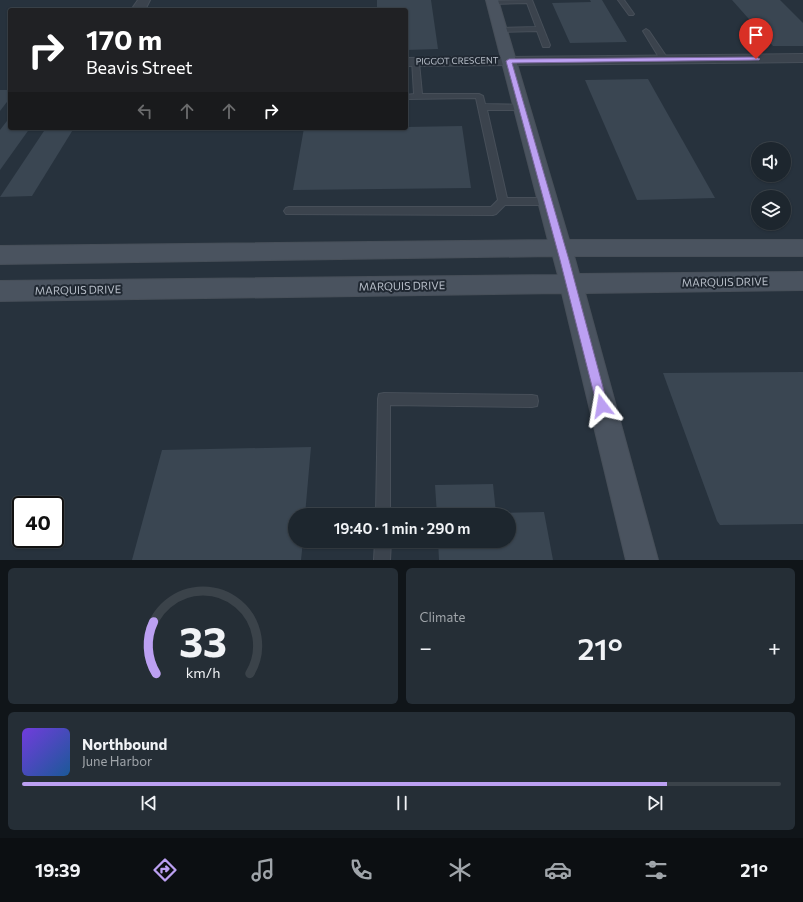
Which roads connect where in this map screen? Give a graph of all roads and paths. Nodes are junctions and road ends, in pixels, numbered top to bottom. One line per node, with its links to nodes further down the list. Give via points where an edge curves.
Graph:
1 (622, 0): 4 (lane)
2 (493, 1): 3 (lane); 6 (main road)
3 (530, 1): 5 (lane)
4 (631, 14)
5 (540, 29): 6 (lane); 8 (lane)
6 (500, 30): 11 (main road)
7 (646, 31): 10 (lane)
8 (546, 45)
9 (803, 58): 10 (street, PIGGOT CRESCENT)
10 (664, 59): 11 (street, PIGGOT CRESCENT)
11 (509, 61): 12 (street, PIGGOT CRESCENT); 16 (main road)
12 (410, 62): 14 (lane)
13 (408, 97): 14 (lane)
14 (418, 97): 15 (lane, via 479,96)
15 (482, 107): 16 (lane); 17 (lane)
16 (522, 107): 18 (main road)
17 (503, 201): 18 (lane); 19 (lane, via 493,211)
18 (548, 202): 20 (main road)
19 (289, 212)
20 (561, 248): 21 (main road); 22 (main road); 24 (main road)
21 (803, 248)
22 (0, 255)
23 (803, 281): 24 (main road, MARQUIS DRIVE)
24 (571, 284): 25 (main road, MARQUIS DRIVE); 30 (main road)
25 (0, 291)
26 (532, 401): 27 (lane, via 384,399)
27 (383, 508)
28 (382, 548): 29 (lane)
29 (382, 560)
30 (642, 560)

